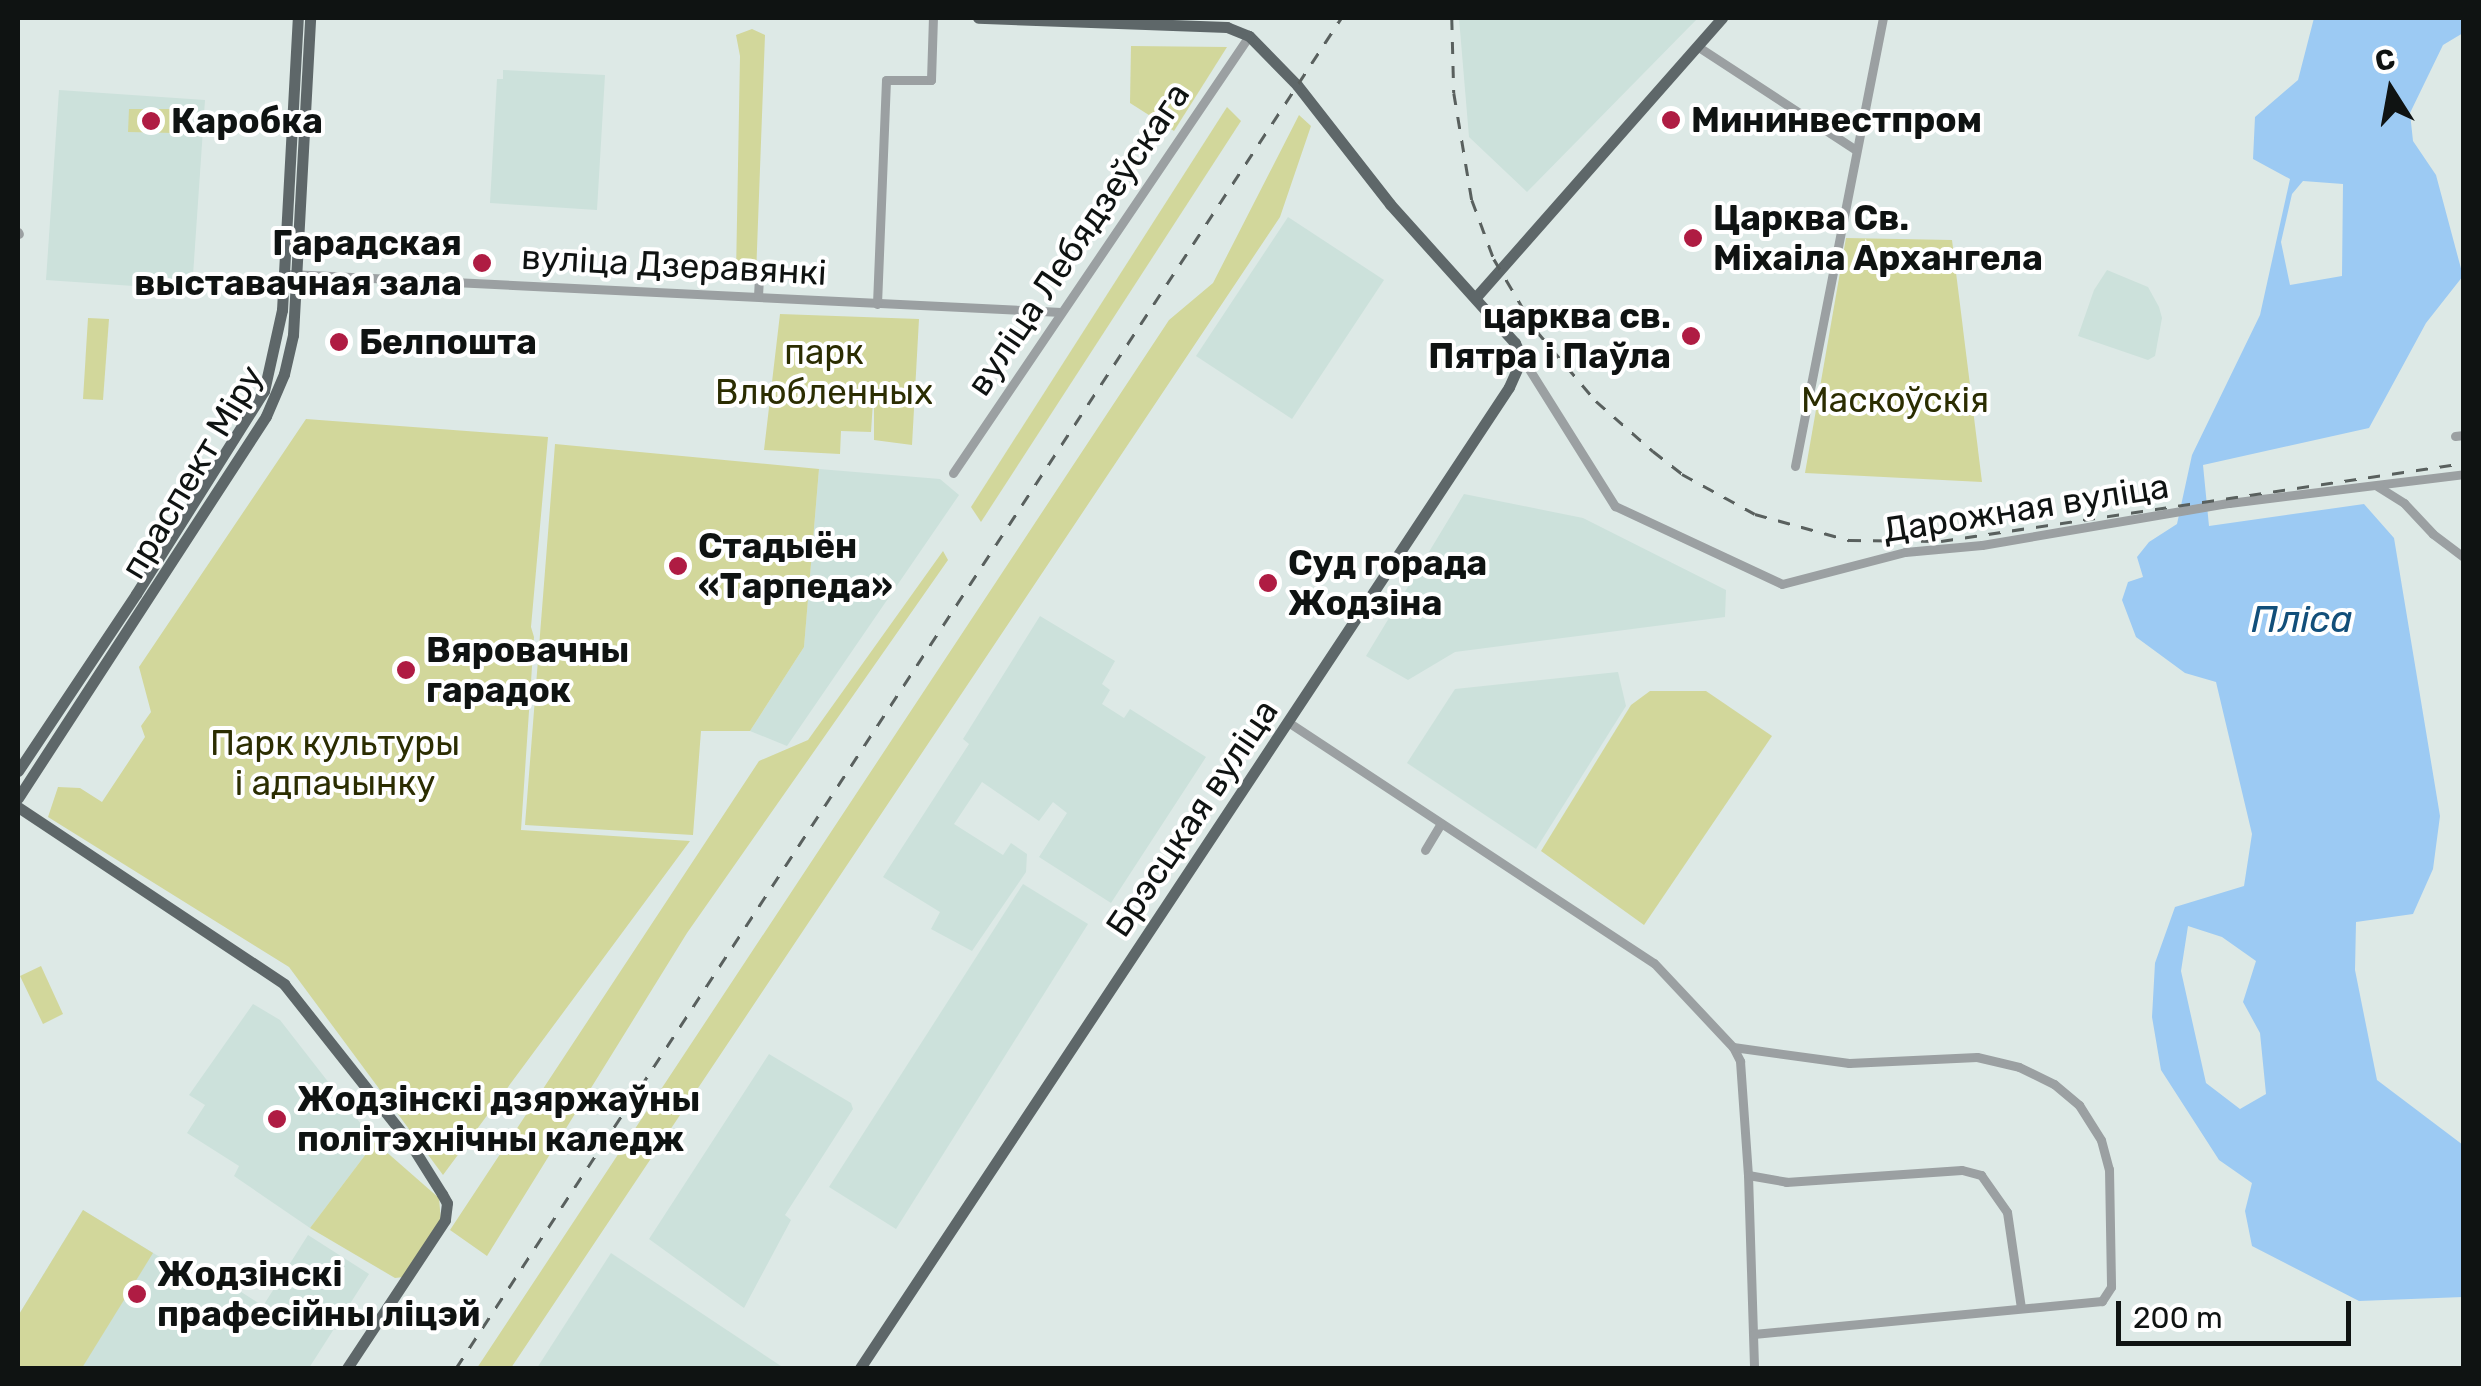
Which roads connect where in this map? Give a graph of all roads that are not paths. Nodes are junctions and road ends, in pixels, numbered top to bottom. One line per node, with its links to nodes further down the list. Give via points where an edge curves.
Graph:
1 (298, 18): 9 (main road, праспект Міру)
2 (310, 18): 9 (main road, праспект Міру)
3 (933, 18): 15 (street, via 931,80 886,80)
4 (978, 18): 7 (main road, via 1226,27)
5 (1722, 18): 8 (main road)
6 (1883, 18): 10 (street)
7 (1249, 36): 14 (main road); 16 (street, вуліца Лебядзеўскага)
8 (1698, 46): 10 (street); 14 (main road)
9 (302, 57): 11 (main road, праспект Міру)
10 (1856, 150): 18 (street)
11 (291, 274): 13 (street, вуліца Дзеравянкі); 23 (main road, праспект Міру, via 274,357 253,414)
12 (759, 279): 13 (street)
13 (758, 296): 15 (street, вуліца Дзеравянкі)
14 (1476, 297): 17 (main road)
15 (877, 304): 16 (street, вуліца Дзеравянкі)
16 (1061, 312): 19 (street, вуліца Лебядзеўскага)
17 (1522, 358): 21 (street, Дарожная вуліца, via 1615,506 1782,584 1904,552); 24 (main road, Брэсцкая вуліца)
18 (1796, 466)
19 (953, 474)
20 (2464, 474): 21 (street, Дарожная вуліца)
21 (2377, 486): 22 (street)
22 (2464, 557)
23 (138, 603): 25 (main road, праспект Міру); 26 (main road, праспект Міру)
24 (1288, 722): 28 (street); 35 (main road, Брэсцкая вуліца)
25 (18, 771)
26 (18, 798)
27 (18, 808): 34 (main road, via 284,984 410,1143 447,1203 434,1239)
28 (1441, 822): 29 (street); 30 (street, via 1654,963)
29 (1425, 850)
30 (1732, 1048): 31 (street, via 1740,1061); 32 (street, via 1849,1063 1977,1057 2019,1067 2078,1105 2102,1140 2109,1169 2111,1286 2102,1301)
31 (1748, 1175): 32 (street, via 1786,1182 1962,1170 1982,1176 2007,1212); 33 (street)
32 (2021, 1308): 33 (street)
33 (1754, 1334): 36 (street)
34 (347, 1368)
35 (860, 1368)
36 (1754, 1368)

